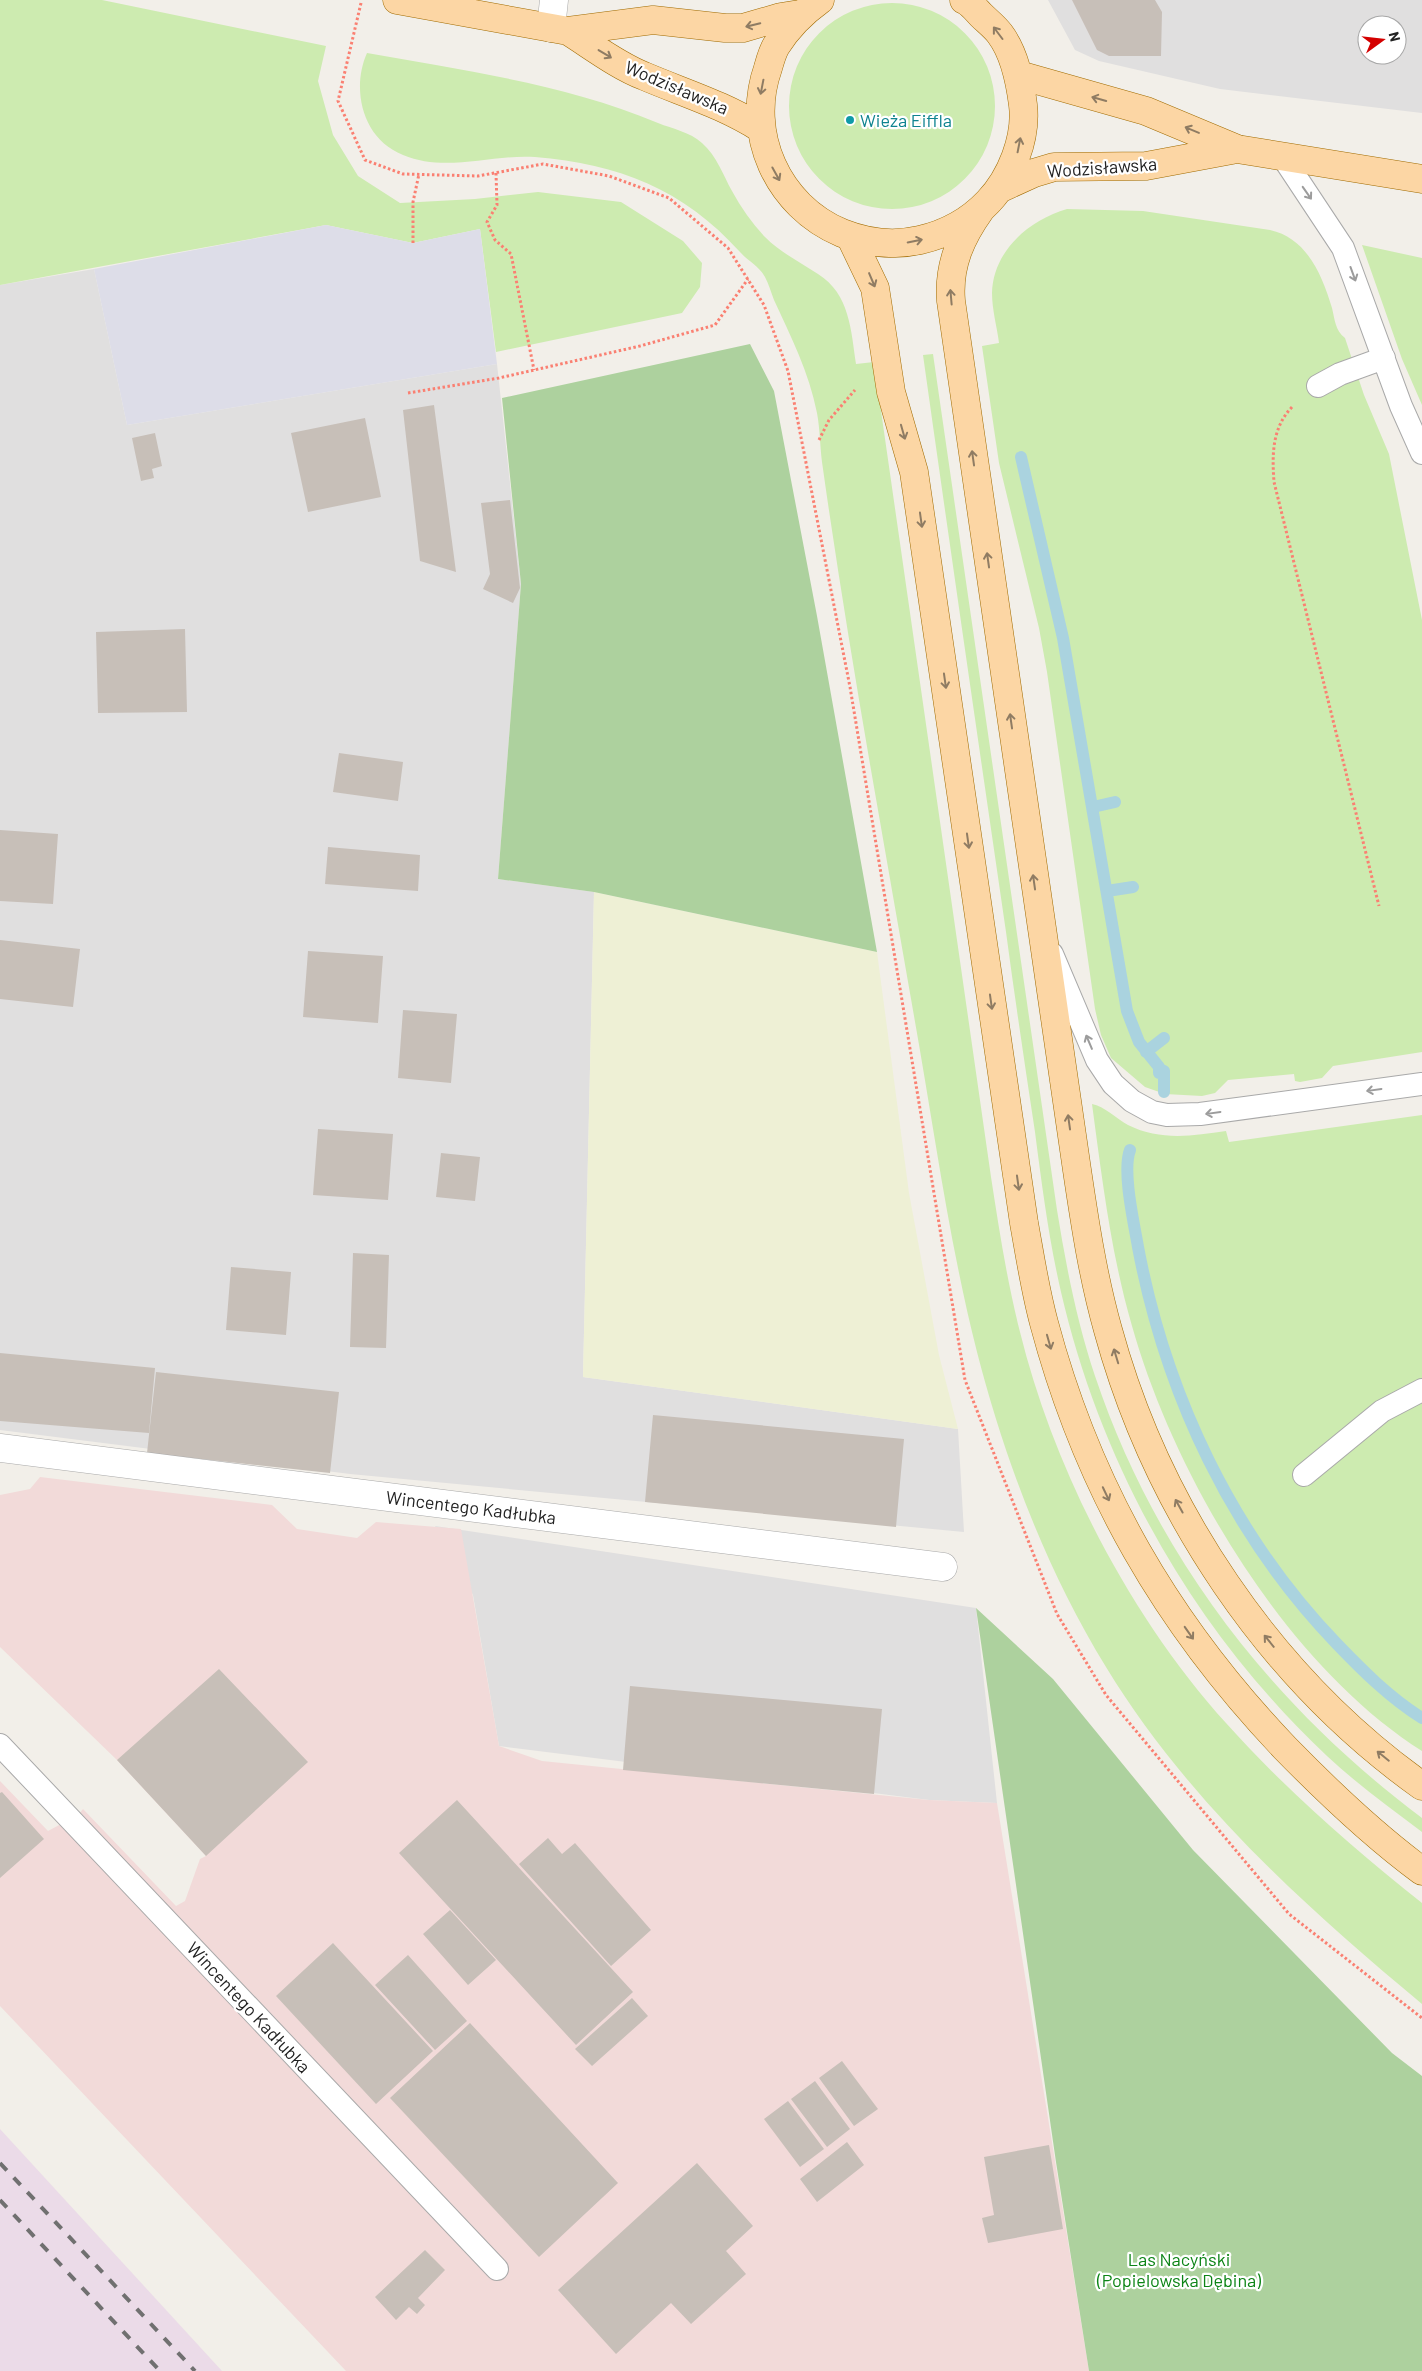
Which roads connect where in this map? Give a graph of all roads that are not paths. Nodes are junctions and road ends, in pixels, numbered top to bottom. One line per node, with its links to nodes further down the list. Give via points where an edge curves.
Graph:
1 (397, 0): 5 (main road, Wodzisławska)
2 (554, 0): 5 (street)
3 (964, 0): 6 (main road, one-way to 3, via 1000,34)
4 (810, 7): 5 (main road, Wodzisławska, one-way to 5, via 743,28 653,20); 7 (main road, one-way to 7, via 775,48 761,87)
5 (559, 30): 7 (main road, Wodzisławska, one-way to 7, via 643,76 736,112)
6 (1020, 75): 8 (main road, Wodzisławska, one-way to 6, via 1146,111); 11 (main road, one-way to 6, via 1017,154 1024,114)
7 (760, 128): 13 (main road, one-way to 13, via 770,164 790,195 816,220)
8 (1237, 149): 9 (main road, Wodzisławska); 11 (main road, Wodzisławska, via 1146,166 1054,167)
9 (1282, 156): 10 (main road, Wodzisławska); 14 (lane, one-way to 14, via 1343,248)
10 (1422, 179)
11 (999, 189): 12 (main road)
12 (981, 209): 13 (main road, one-way to 12, via 879,242 909,242 947,231); 17 (main road, one-way to 12, via 950,294 951,274 960,243)
13 (850, 236): 25 (main road, one-way to 25, via 875,288 891,392 914,472 1024,1223 1043,1321 1071,1412 1132,1545 1206,1658 1300,1763)
14 (1384, 358): 15 (lane, via 1346,371); 16 (lane)
15 (1318, 386)
16 (1422, 453)
17 (1041, 930): 18 (lane, one-way to 17, via 1200,1114 1152,1112 1132,1101 1107,1077); 24 (main road, one-way to 17, via 1344,1722 1287,1662 1214,1567 1157,1464 1122,1376 1096,1284)
18 (1422, 1084)
19 (1422, 1390): 21 (lane, via 1382,1411)
20 (0, 1448): 22 (street, Wincentego Kadłubka)
21 (1304, 1475)
22 (942, 1567)
23 (0, 1745): 26 (lane, Wincentego Kadłubka)
24 (1422, 1786)
25 (1422, 1871)
26 (497, 2269)

